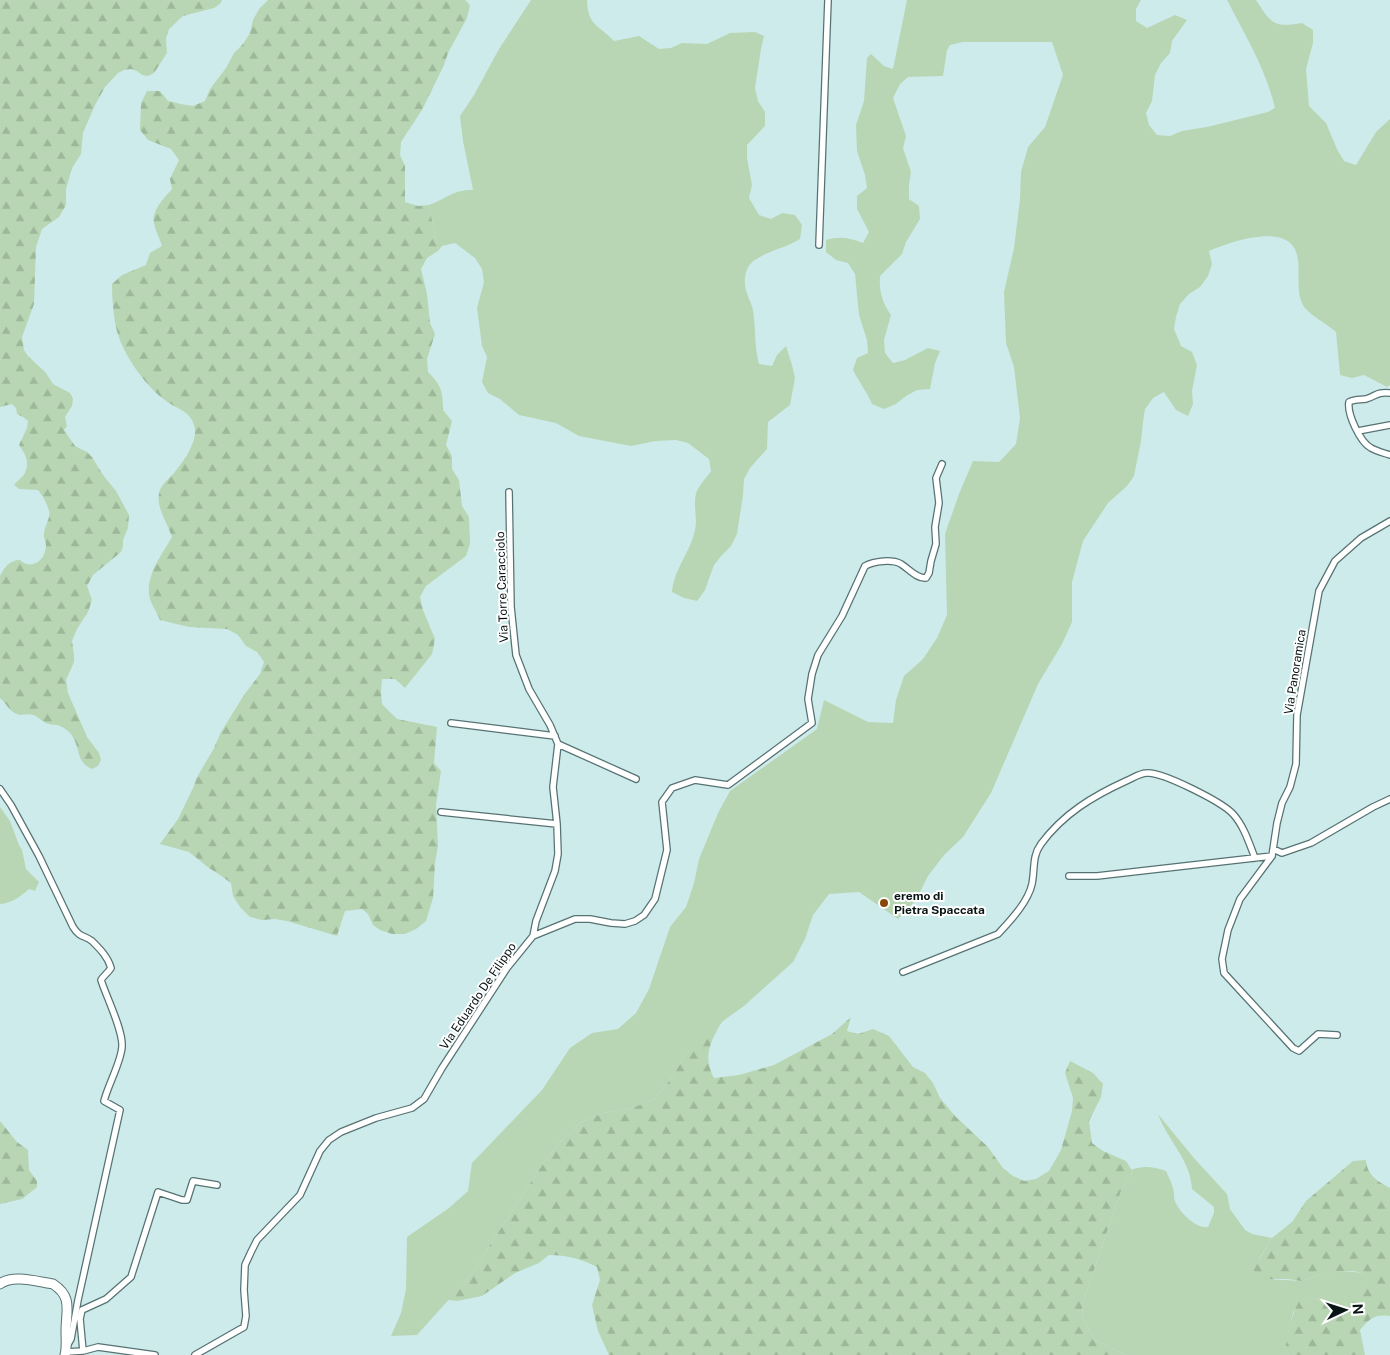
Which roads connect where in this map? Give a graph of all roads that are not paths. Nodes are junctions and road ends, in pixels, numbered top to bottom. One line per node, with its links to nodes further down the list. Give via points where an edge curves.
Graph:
1 (828, 0): 2 (street)
2 (819, 245)
3 (1390, 393): 5 (street, via 1378,393 1349,402 1350,415)
4 (1390, 424): 5 (street)
5 (1358, 431): 6 (street, via 1369,447)
6 (1390, 455)
7 (942, 464): 21 (street, Via Eduardo De Filippo, via 936,478 939,503 936,544 929,573 921,579 899,562 882,561 865,566 842,616 818,655 808,699 812,723 728,785 695,780 672,788 662,802 667,850 655,899 644,915 625,924 575,919)
8 (509, 492): 11 (street, Via Torre Caracciolo, via 511,607 516,655 529,689)
9 (1390, 521): 18 (street, Via Panoramica, via 1361,538 1335,561 1319,591 1297,715 1296,764 1282,803)
10 (451, 723): 11 (street)
11 (555, 736): 12 (street, Via Torre Caracciolo)
12 (558, 744): 13 (street); 17 (street, Via Torre Caracciolo, via 553,787)
13 (636, 779)
14 (0, 789): 26 (street, via 39,856 73,927 78,934 91,940 109,960 111,968 101,980 122,1045 104,1101 120,1110)
15 (1390, 798): 18 (street, via 1311,843 1282,853)
16 (441, 812): 17 (street)
17 (558, 824): 21 (street, Via Torre Caracciolo, via 555,871)
18 (1273, 852): 19 (street); 23 (street, via 1240,899 1228,930 1222,959 1224,973 1299,1052 1318,1034)
19 (1255, 858): 20 (street, via 1097,876); 22 (street, via 1243,828 1232,813 1176,781 1143,774 1080,805 1052,830 1035,854 1030,890 998,934)
20 (1069, 876)
21 (533, 936): 30 (street, Via Eduardo De Filippo, via 507,968 424,1099 412,1108 341,1132 320,1151 300,1195 257,1240 250,1252 245,1265 244,1327)
22 (903, 972)
23 (1337, 1035)
24 (217, 1185): 27 (street, via 193,1181 187,1200 158,1192 132,1277 106,1299 82,1310)
25 (0, 1284): 26 (street, via 13,1279 58,1287 68,1303)
26 (66, 1351): 27 (street)
27 (83, 1351): 28 (street, via 98,1347)
28 (117, 1352): 29 (street)
29 (155, 1355)
30 (194, 1355)

